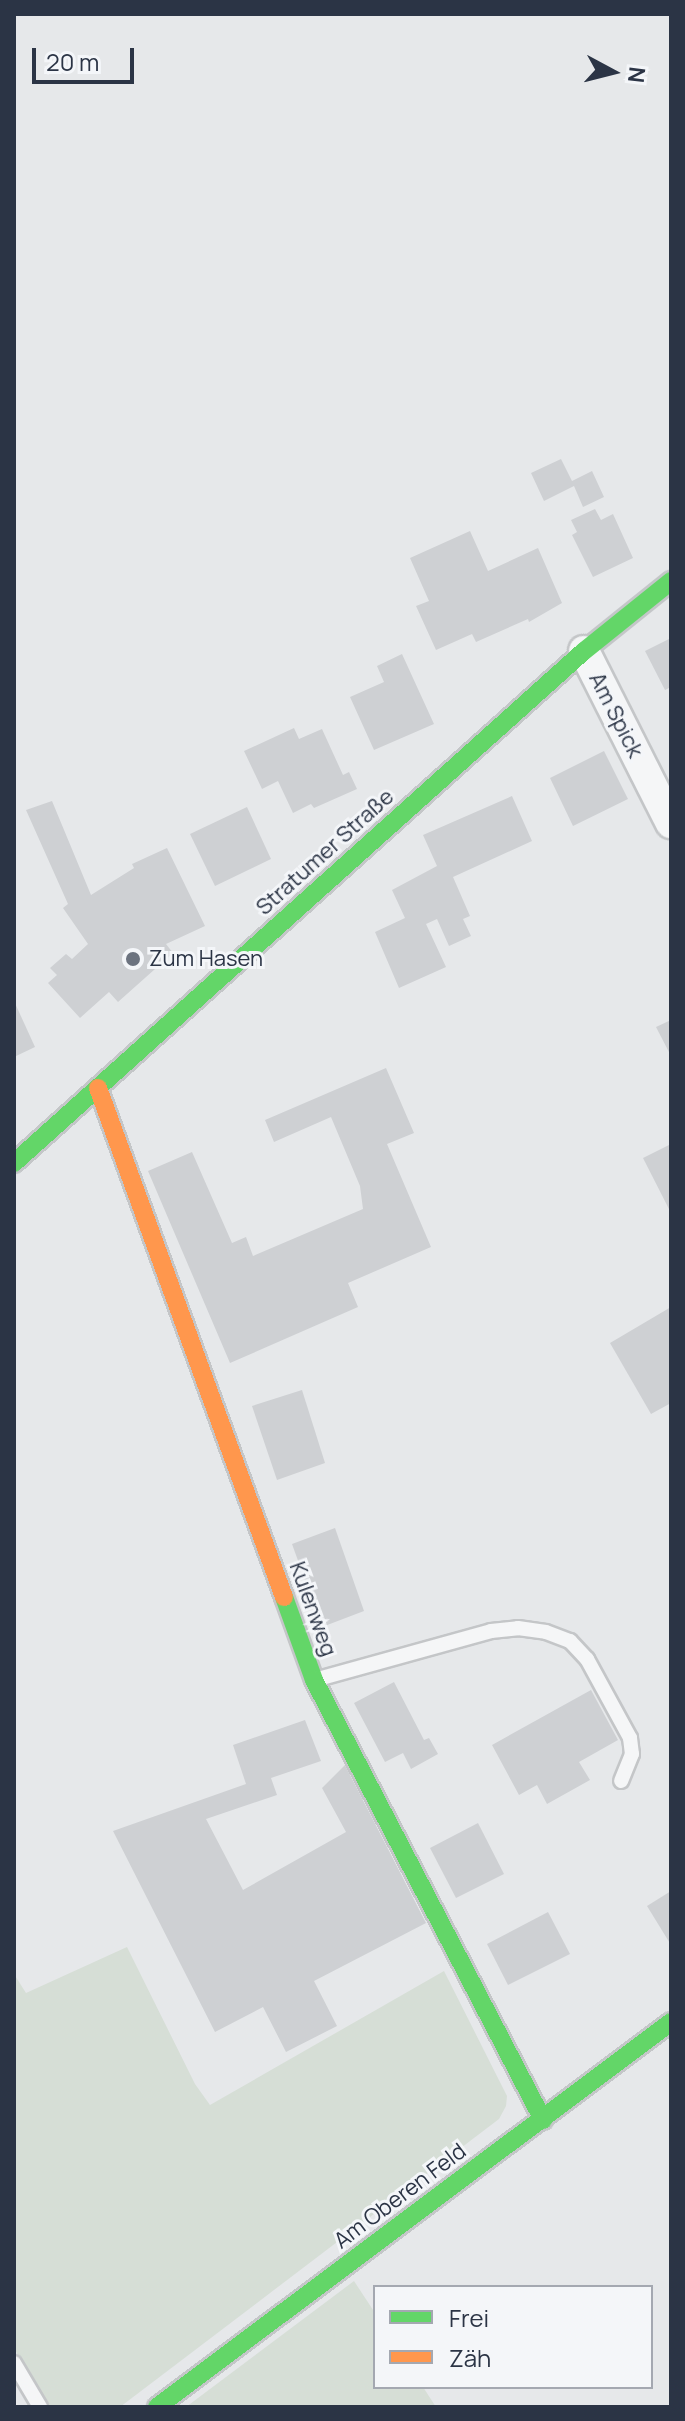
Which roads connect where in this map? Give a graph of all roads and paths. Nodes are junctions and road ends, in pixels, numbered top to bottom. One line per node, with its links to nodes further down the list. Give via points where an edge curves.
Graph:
1 (671, 581): 2 (street, Stratumer Straße)
2 (584, 651): 3 (street, Am Spick); 4 (street, Stratumer Straße)
3 (671, 823)
4 (98, 1088): 5 (street, Stratumer Straße); 6 (street, Kulenweg)
5 (14, 1163)
6 (314, 1680): 7 (lane, via 491,1631 546,1632 570,1641 587,1659 630,1738 632,1754); 9 (street, Kulenweg)
7 (621, 1781)
8 (671, 2022): 9 (street, Am Oberen Feld)
9 (543, 2120): 12 (street, Am Oberen Feld)
10 (14, 2363): 11 (lane)
11 (40, 2407)
12 (157, 2407)

